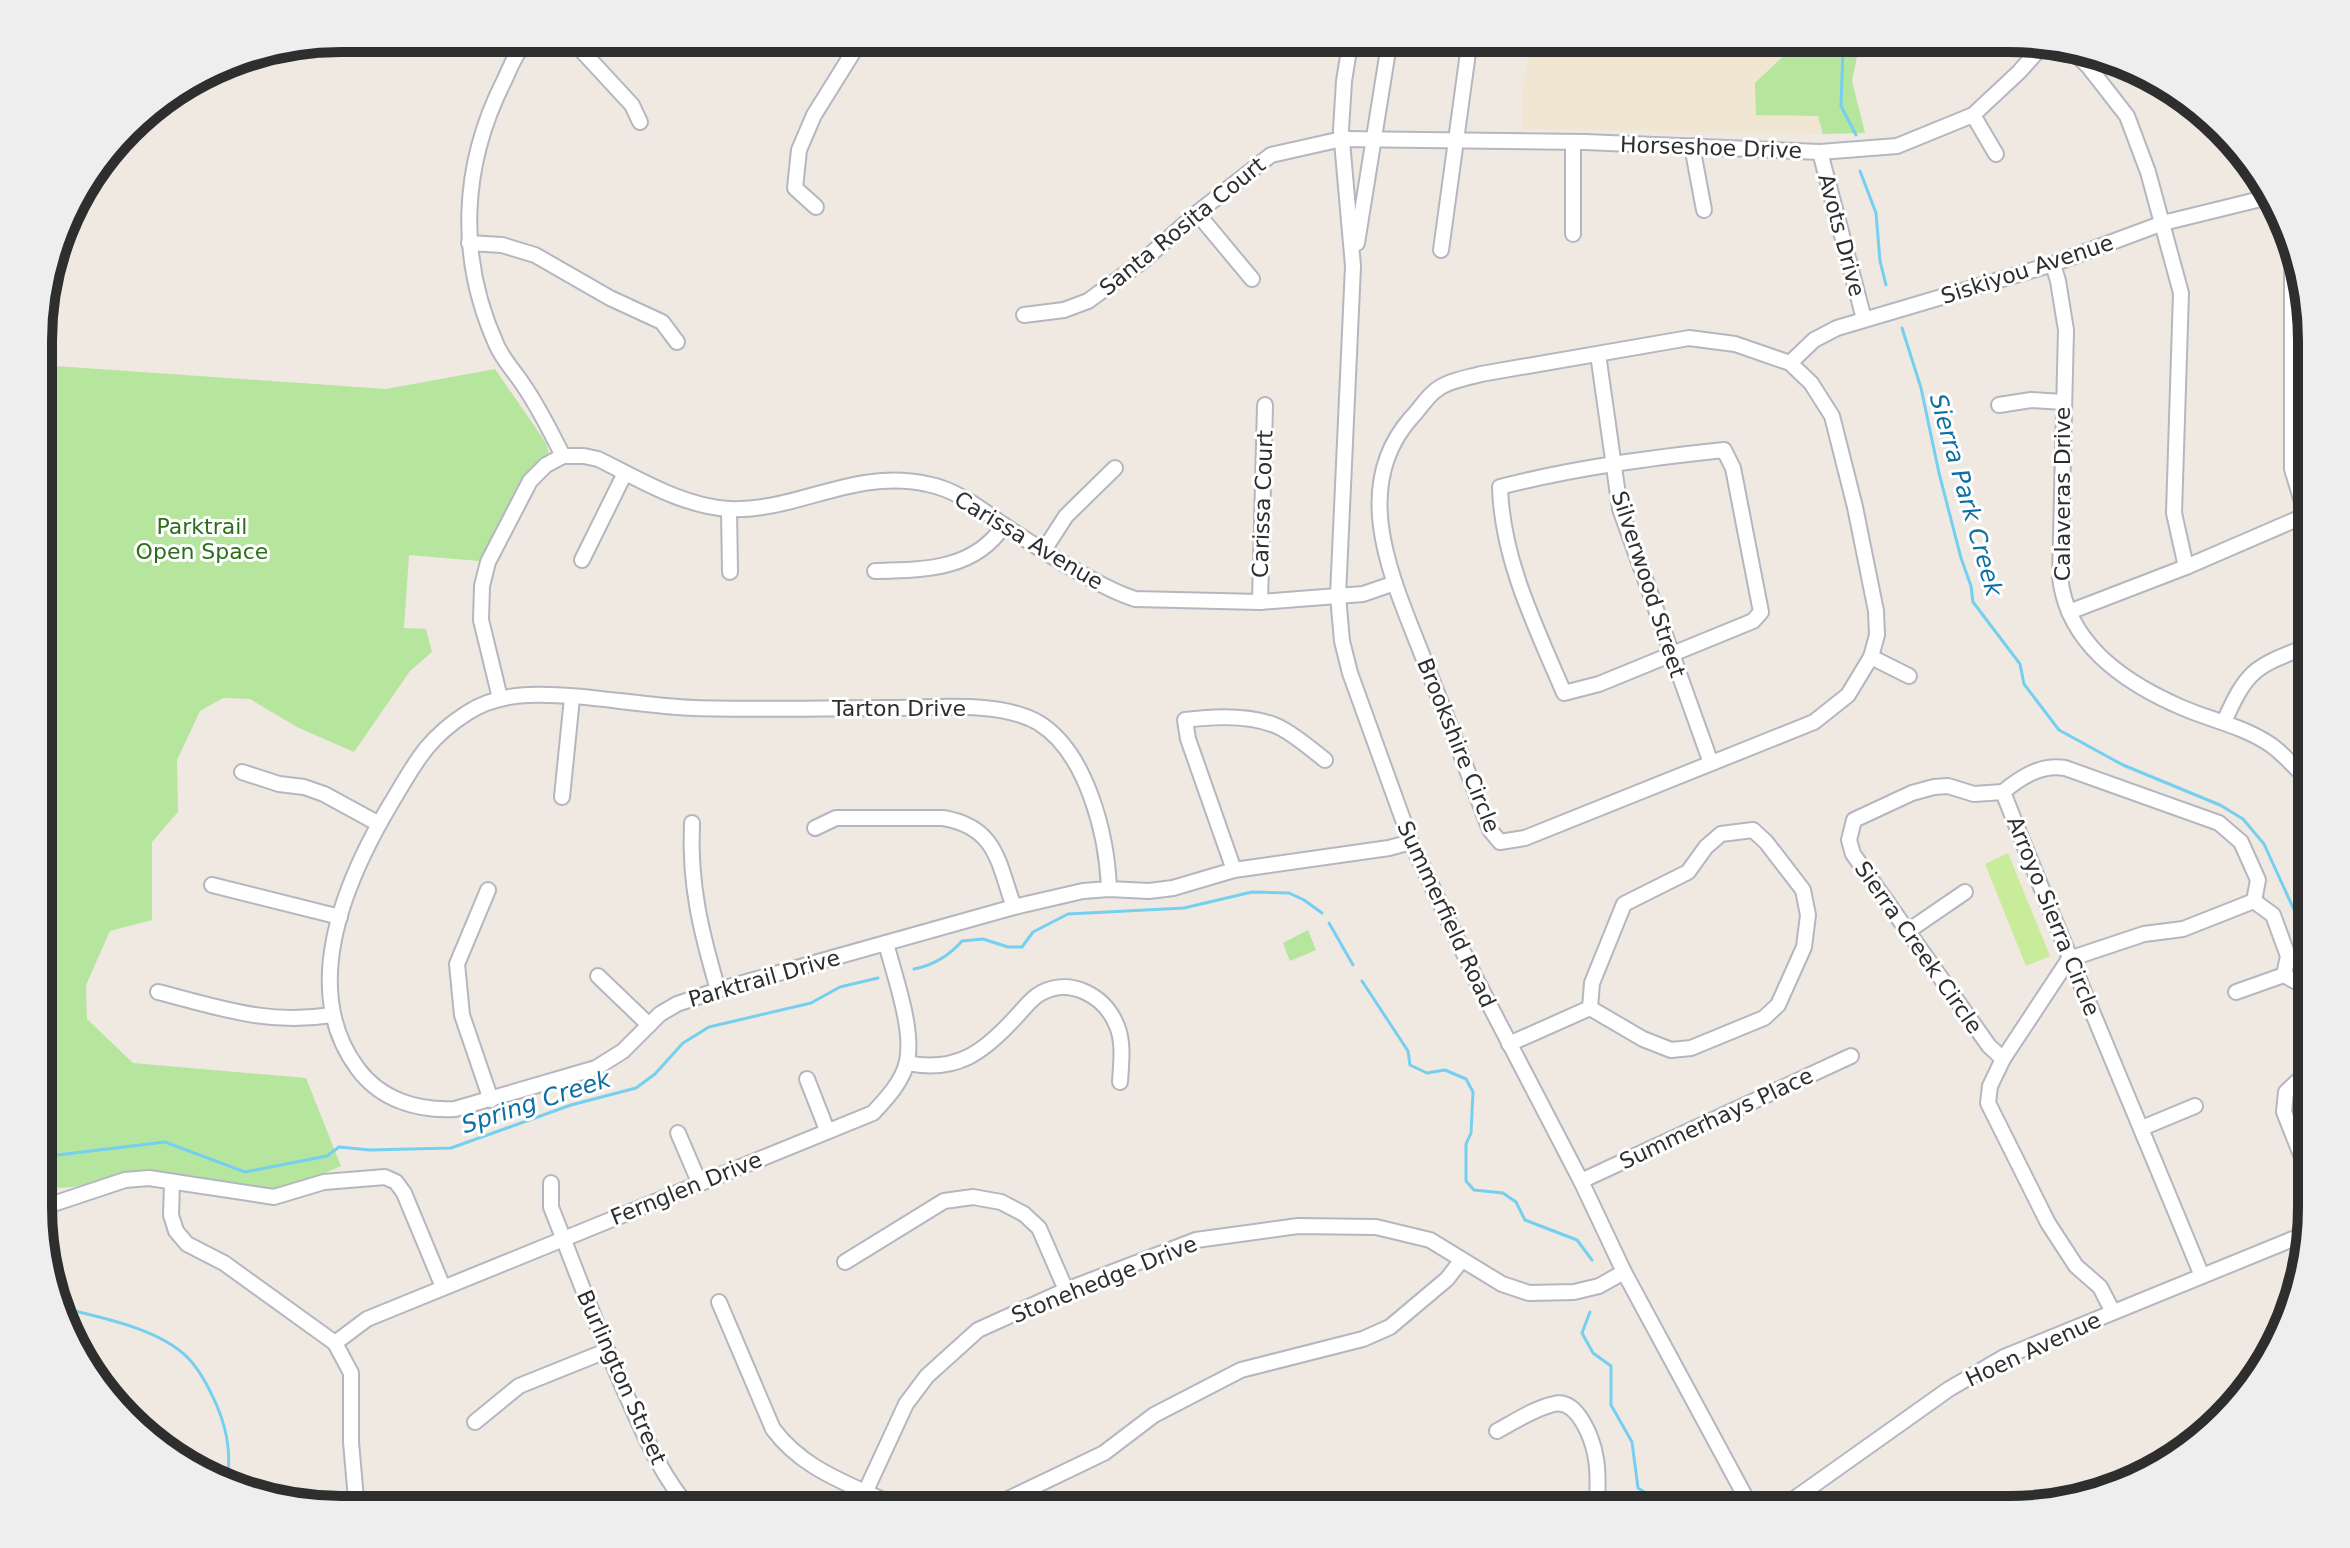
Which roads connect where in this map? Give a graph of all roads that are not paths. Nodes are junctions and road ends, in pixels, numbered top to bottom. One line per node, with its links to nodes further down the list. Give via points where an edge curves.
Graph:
1 (520, 52): 24 (street, via 491,106 480,143 470,185)
2 (583, 52): 10 (street, via 632,105)
3 (853, 52): 19 (street, via 799,150 795,188)
4 (1349, 52): 11 (street, Summerfield Road)
5 (1388, 52): 12 (street, Summerfield Road)
6 (1468, 52): 13 (street)
7 (2036, 53): 9 (street, Horseshoe Drive)
8 (2084, 62): 22 (street, via 2127,116)
9 (1973, 115): 16 (street, Horseshoe Drive, via 1897,146); 17 (street)
10 (640, 122)
11 (1342, 139): 12 (street, Horseshoe Drive); 21 (street, Santa Rosita Court, via 1271,155); 27 (street, Summerfield Road)
12 (1374, 139): 13 (street, Horseshoe Drive); 27 (street, Summerfield Road)
13 (1455, 142): 14 (street, Horseshoe Drive); 25 (street)
14 (1573, 142): 15 (street, Horseshoe Drive); 23 (street)
15 (1692, 146): 16 (street, Horseshoe Drive); 20 (street)
16 (1820, 152): 31 (street, Avots Drive)
17 (1996, 154)
18 (2261, 199): 22 (street, Siskiyou Avenue)
19 (816, 207)
20 (1704, 210)
21 (1197, 213): 28 (street); 30 (street, Santa Rosita Court, via 1088,301)
22 (2163, 223): 26 (street, Siskiyou Avenue); 48 (street, via 2181,293 2174,513)
23 (1573, 234)
24 (469, 243): 32 (street, via 535,255 662,322); 38 (street, via 475,289 495,342)
25 (1441, 250)
26 (2053, 264): 31 (street, Siskiyou Avenue); 35 (street, Calaveras Drive, via 2066,330)
27 (1353, 266): 52 (street, Summerfield Road)
28 (1252, 279)
29 (2292, 284): 42 (street, via 2292,469)
30 (1024, 315)
31 (1864, 319): 34 (street, Siskiyou Avenue, via 1814,340)
32 (677, 342)
33 (1598, 354): 34 (street, Brookshire Circle, via 1689,338 1735,344); 39 (street, Silverwood Street); 51 (street, Brookshire Circle, via 1481,374 1436,390 1404,427 1382,470 1380,521)
34 (1790, 363): 57 (street, Brookshire Circle, via 1811,383 1832,416 1876,611)
35 (2063, 402): 37 (street); 54 (street, Calaveras Drive, via 2060,577)
36 (1265, 405): 53 (street, Carissa Court)
37 (1999, 405)
38 (563, 456): 41 (street, Carissa Avenue, via 598,459); 59 (street, via 530,481 485,573 481,620)
39 (1612, 465): 56 (street, Silverwood Street, via 1620,509); 56 (street, via 1724,450 1733,468 1761,612 1753,621); 56 (street, via 1500,487 1501,521 1527,605 1564,693)
40 (1115, 468): 46 (street, via 1066,516)
41 (625, 473): 43 (street, Carissa Avenue, via 684,501); 47 (street)
42 (2298, 485)
43 (729, 509): 45 (street, Carissa Avenue, via 871,481 911,481 956,494); 50 (street)
44 (2298, 519): 48 (street)
45 (1004, 525): 46 (street, Carissa Avenue); 49 (street, via 984,549 950,565)
46 (1044, 550): 53 (street, Carissa Avenue, via 1135,599)
47 (582, 560)
48 (2186, 567): 54 (street)
49 (875, 571)
50 (730, 572)
51 (1395, 583): 52 (street, Carissa Avenue); 63 (street, Brookshire Circle, via 1490,830 1500,842 1525,838)
52 (1338, 596): 53 (street, Carissa Avenue); 71 (street, Summerfield Road, via 1350,673)
53 (1260, 602)
54 (2069, 612): 61 (street, Calaveras Drive, via 2089,648 2125,677 2173,704)
55 (2298, 650): 61 (street, via 2260,665 2238,691)
56 (1670, 655): 63 (street, Silverwood Street)
57 (1871, 657): 58 (street); 63 (street, Brookshire Circle, via 1848,695 1814,722)
58 (1909, 676)
59 (500, 698): 60 (street, Tarton Drive); 69 (street, Parktrail Drive, via 440,731)
60 (572, 698): 67 (street); 74 (street, Tarton Drive, via 696,708 973,708 1028,717 1056,736 1079,769 1104,838)
61 (2224, 722): 64 (street, Calaveras Drive, via 2270,744)
62 (1325, 760): 72 (street, via 1266,722 1185,720)
63 (1711, 763)
64 (2298, 771)
65 (242, 772): 69 (street, via 324,794)
66 (2003, 792): 77 (street, Arroyo Sierra Circle, via 2029,774 2051,766 2065,768 2219,823 2241,842 2258,880); 80 (street, Sierra Creek Circle, via 1974,794 1934,787 1854,820 1849,840 1853,854); 82 (street, Arroyo Sierra Circle)
67 (562, 797)
68 (692, 823): 86 (street, via 695,904)
69 (379, 824): 79 (street, Parktrail Drive)
70 (815, 828): 78 (street, via 836,818 943,818 975,827 995,856)
71 (1411, 842): 72 (street, Parktrail Drive); 92 (street, Summerfield Road)
72 (1234, 870): 74 (street, Parktrail Drive, via 1173,888)
73 (212, 885): 79 (street)
74 (1109, 889): 78 (street, Parktrail Drive)
75 (488, 890): 99 (street, via 457,964 462,1015)
76 (1965, 892): 80 (street)
77 (2254, 901): 82 (street, via 2183,929 2144,934); 83 (street, via 2273,915 2288,956)
78 (1014, 907): 81 (street, Parktrail Drive)
79 (340, 917): 90 (street, Parktrail Drive, via 329,973)
80 (1908, 931): 94 (street, Sierra Creek Circle)
81 (886, 943): 86 (street, Parktrail Drive); 95 (street, via 908,1037)
82 (2069, 959): 94 (street, Sierra Creek Circle); 101 (street, Arroyo Sierra Circle)
83 (2284, 975): 85 (street); 88 (street)
84 (598, 976): 91 (street)
85 (2298, 983)
86 (718, 990): 91 (street, Parktrail Drive, via 677,1004)
87 (158, 992): 90 (street, via 256,1017 296,1020)
88 (2236, 992)
89 (1590, 1008): 89 (street, via 1592,983 1624,904 1688,872 1721,834 1753,830 1803,890 1808,915 1804,947 1778,1005 1764,1018 1691,1048 1671,1050); 92 (street)
90 (332, 1015): 99 (street, Parktrail Drive, via 350,1058 373,1086 391,1097 437,1110)
91 (649, 1025): 99 (street, Parktrail Drive, via 596,1068)
92 (1509, 1044): 105 (street, Summerfield Road)
93 (1851, 1056): 105 (street, Summerhays Place)
94 (2003, 1059): 119 (street, via 1988,1103 2048,1223 2076,1266 2100,1287)
95 (907, 1063): 98 (street, via 933,1067 975,1055 1037,994 1064,986 1095,998 1117,1027); 102 (street, Fernglen Drive, via 873,1113)
96 (807, 1079): 102 (street)
97 (2298, 1081): 104 (street, via 2286,1092 2284,1112)
98 (1120, 1082)
99 (491, 1100)
100 (2195, 1106): 101 (street)
101 (2142, 1128): 115 (street, Arroyo Sierra Circle)
102 (827, 1130): 106 (street, Fernglen Drive)
103 (678, 1133): 106 (street)
104 (2298, 1147)
105 (1581, 1181): 114 (street, Summerfield Road)
106 (699, 1182): 110 (street, Fernglen Drive)
107 (172, 1183): 109 (street, via 125,1180); 116 (street, via 274,1197 324,1182 391,1179 404,1193); 120 (street, via 171,1215 187,1244 224,1263)
108 (551, 1183): 110 (street, Burlington Street, via 551,1207)
109 (52, 1204)
110 (563, 1238): 116 (street, Fernglen Drive); 121 (street, Burlington Street)
111 (2296, 1238): 115 (street, Hoen Avenue)
112 (1461, 1261): 114 (street, Stonehedge Drive, via 1529,1293 1574,1292); 117 (street, Stonehedge Drive, via 1430,1240 1406,1233 1376,1227 1298,1226 1196,1240); 129 (street, via 1390,1327 1363,1339 1241,1370 1154,1415 1104,1453)
113 (845, 1262): 117 (street, via 944,1201 973,1197 1001,1202 1039,1228)
114 (1624, 1272): 131 (street, Summerfield Road)
115 (2202, 1276): 119 (street, Hoen Avenue)
116 (443, 1287): 120 (street, Fernglen Drive, via 367,1319)
117 (1066, 1290): 124 (street, Stonehedge Drive, via 978,1330 927,1376 906,1404)
118 (719, 1302): 124 (street, via 783,1442 812,1466)
119 (2113, 1312): 132 (street, Hoen Avenue, via 1983,1369)
120 (335, 1343): 125 (street, via 351,1373)
121 (606, 1351): 122 (street, via 519,1386); 126 (street, Burlington Street, via 652,1453)
122 (475, 1422)
123 (1497, 1431): 130 (street, via 1555,1403 1568,1405 1594,1446)
124 (866, 1492): 127 (street, Stonehedge Drive); 128 (street)
125 (356, 1496)
126 (678, 1496)
127 (864, 1496)
128 (875, 1496)
129 (1014, 1496)
130 (1597, 1496)
131 (1745, 1496)
132 (1798, 1496)

